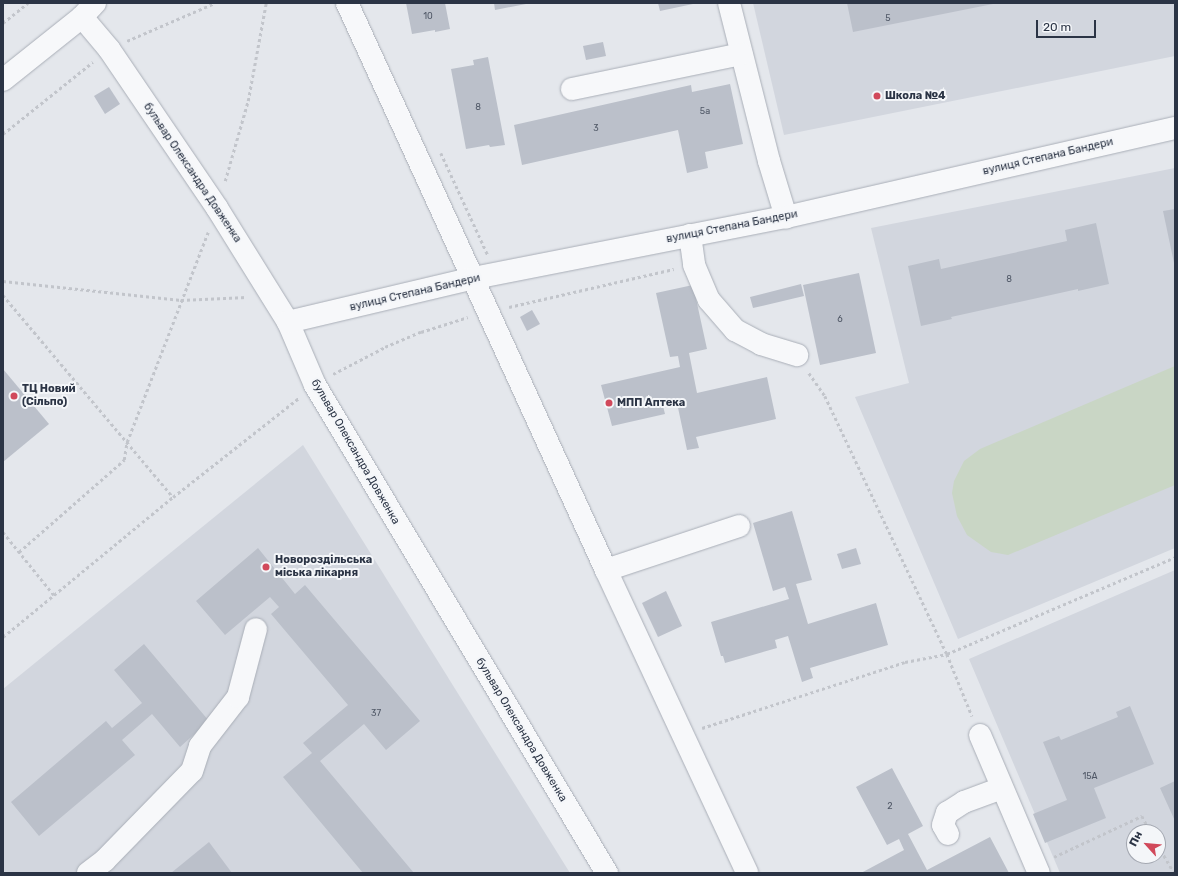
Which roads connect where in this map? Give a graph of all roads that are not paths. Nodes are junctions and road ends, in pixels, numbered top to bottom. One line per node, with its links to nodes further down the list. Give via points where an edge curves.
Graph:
1 (347, 3): 10 (street)
2 (729, 3): 4 (street)
3 (88, 10): 5 (street); 11 (street, бульвар Олександра Довженка, via 109,49 217,208)
4 (741, 54): 6 (street); 8 (street)
5 (3, 80)
6 (572, 88)
7 (1175, 128): 8 (street, вулиця Степана Бандери)
8 (786, 217): 9 (street, вулиця Степана Бандери)
9 (690, 235): 10 (street, вулиця Степана Бандери); 12 (street, via 694,265 709,300 735,330 762,344)
10 (474, 278): 11 (street, вулиця Степана Бандери); 14 (street)
11 (288, 322): 21 (street, бульвар Олександра Довженка, via 315,386)
12 (797, 355)
13 (739, 526): 14 (street)
14 (606, 570): 22 (street)
15 (256, 629): 20 (street, via 238,696 200,746 192,771 106,860)
16 (980, 735): 17 (street)
17 (1002, 788): 18 (street, via 964,802 947,813 943,825); 19 (street)
18 (948, 834)
19 (1037, 869)
20 (88, 873)
21 (607, 873)
22 (747, 873)

